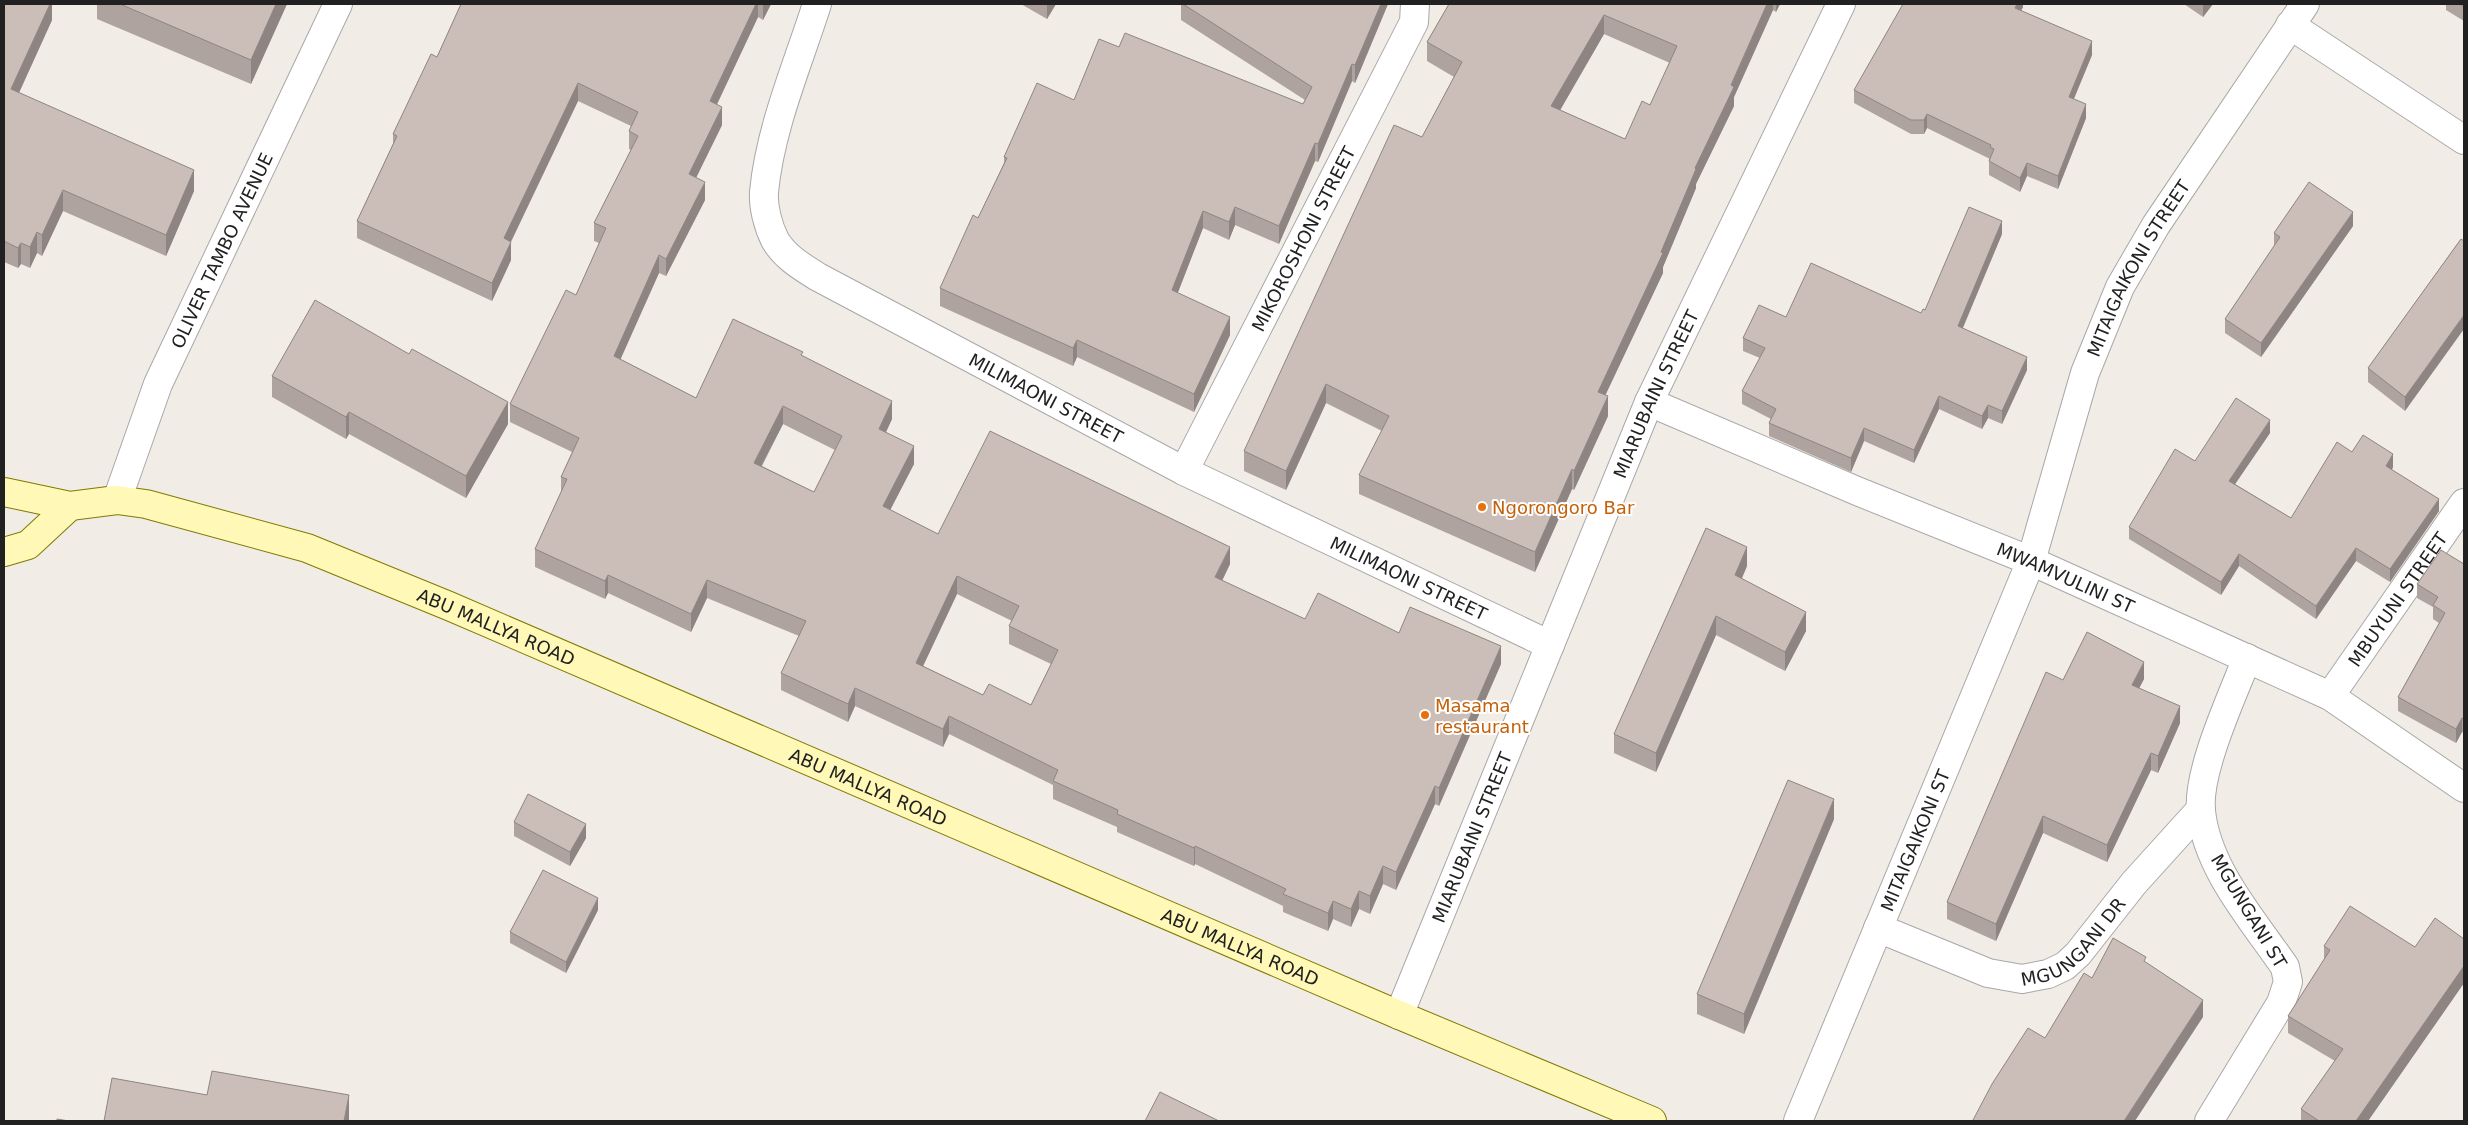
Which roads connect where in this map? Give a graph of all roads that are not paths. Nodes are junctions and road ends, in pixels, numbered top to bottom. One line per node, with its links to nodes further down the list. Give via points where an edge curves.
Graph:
1 (338, 4): 10 (street, OLIVER TAMBO AVENUE, via 158,384)
2 (817, 4): 8 (street, MILIMAONI STREET, via 775,135 764,193 767,220 776,241 792,260 818,277)
3 (1414, 4): 8 (street, MIKOROSHONI STREET, via 1414,22)
4 (1841, 4): 7 (street, MIARUBAINI STREET)
5 (2297, 15): 6 (street); 14 (street, MITAIGAIKONI STREET, via 2156,225 2120,287 2085,373)
6 (2464, 140)
7 (1649, 402): 14 (street, MWAMVULINI ST); 15 (street, MIARUBAINI STREET)
8 (1184, 471): 15 (street, MILIMAONI STREET)
9 (4, 492): 12 (main road, ABU MALLYA ROAD)
10 (117, 500): 12 (main road, ABU MALLYA ROAD); 21 (main road, ABU MALLYA ROAD, via 146,504 307,548 449,606)
11 (2464, 503): 17 (street, MBUYUNI STREET)
12 (70, 506): 13 (main road, via 28,545)
13 (4, 552)
14 (2031, 561): 16 (street, MWAMVULINI ST); 20 (street, MITAIGAIKONI ST)
15 (1550, 645): 21 (street, MIARUBAINI STREET)
16 (2247, 658): 17 (street, MWAMVULINI ST); 19 (street, MGUNGANI ST, via 2214,743 2203,784)
17 (2330, 696): 18 (street, MWAMVULINI ST)
18 (2464, 788)
19 (2201, 809): 20 (street, MGUNGANI DR, via 2134,883 2078,954 2065,966 2048,974 2022,979 1988,973); 24 (street, MGUNGANI ST, via 2215,858 2285,967 2288,982 2277,1011)
20 (1878, 928): 23 (street, MITAIGAIKONI ST)
21 (1399, 1015): 22 (main road, ABU MALLYA ROAD)
22 (1652, 1121)
23 (1798, 1121)
24 (2209, 1121)

